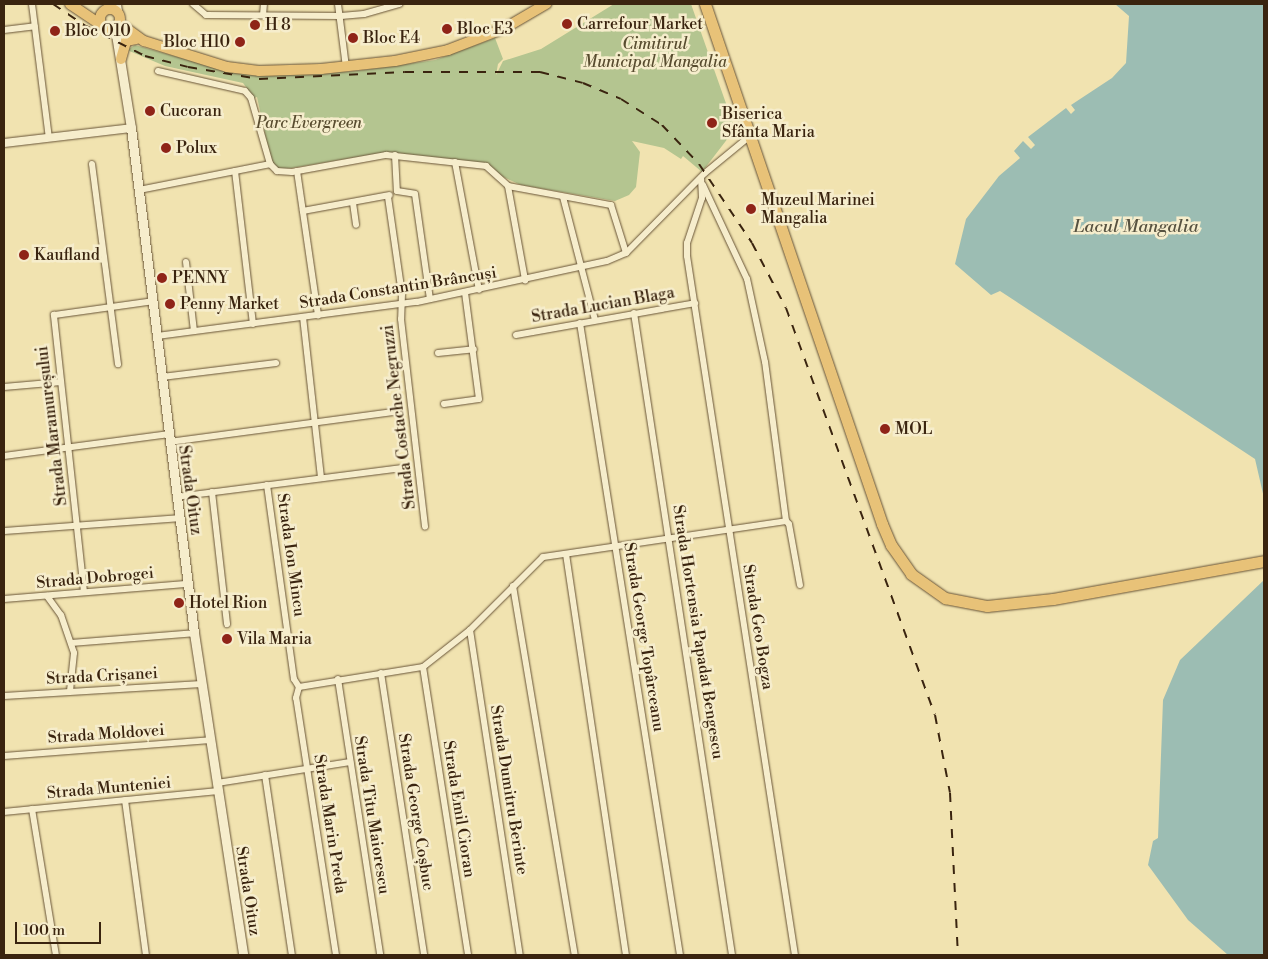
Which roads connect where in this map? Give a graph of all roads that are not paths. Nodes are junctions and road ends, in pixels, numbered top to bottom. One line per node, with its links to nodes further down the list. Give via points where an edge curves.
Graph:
1 (32, 4): 15 (street)
2 (70, 4): 14 (main road)
3 (81, 4): 11 (main road)
4 (193, 4): 12 (street, via 206,15)
5 (264, 4): 12 (street)
6 (338, 4): 13 (street)
7 (400, 4): 13 (street, via 364,14)
8 (546, 4): 20 (main road, via 505,28 448,50 404,60)
9 (705, 4): 23 (highway)
10 (116, 7): 11 (main road); 16 (main road)
11 (103, 11): 14 (main road)
12 (263, 15): 13 (street)
13 (341, 16): 20 (street)
14 (100, 24): 16 (main road, via 106,29)
15 (35, 26): 17 (street); 24 (street)
16 (117, 26): 18 (main road); 19 (main road, Strada Oituz)
17 (4, 30)
18 (140, 40): 19 (main road, via 126,41); 20 (main road, via 244,70)
19 (121, 59): 22 (main road, Strada Oituz)
20 (346, 67)
21 (158, 71): 29 (street, via 245,91 251,98)
22 (131, 128): 24 (street); 34 (main road, Strada Oituz)
23 (750, 136): 32 (street); 88 (highway, via 882,524 891,545 911,574 945,598 987,606 1053,600)
24 (49, 138): 25 (street)
25 (4, 143)
26 (395, 155): 27 (street); 31 (street); 35 (street)
27 (455, 162): 33 (street, via 486,166); 45 (street)
28 (92, 164): 51 (street)
29 (270, 164): 30 (street); 31 (street, via 277,171)
30 (235, 171): 34 (street); 57 (street)
31 (297, 171): 39 (street)
32 (702, 181): 41 (street); 49 (street, Strada Geo Bogza, via 702,198 687,243); 80 (street, via 747,278 765,362)
33 (508, 186): 37 (street); 44 (street)
34 (140, 190): 48 (main road, Strada Oituz)
35 (397, 191): 36 (street); 47 (street, via 415,194)
36 (388, 197): 38 (street); 50 (street)
37 (563, 197): 41 (street, via 611,205); 43 (street)
38 (353, 203): 39 (street); 40 (street)
39 (303, 211): 53 (street)
40 (356, 225)
41 (626, 253): 43 (street, Strada Constantin Brâncuși)
42 (186, 262): 58 (street)
43 (582, 267): 44 (street, Strada Constantin Brâncuși); 55 (street)
44 (525, 280): 45 (street, Strada Constantin Brâncuși)
45 (480, 290): 46 (street, Strada Constantin Brâncuși)
46 (465, 293): 47 (street, Strada Constantin Brâncuși); 61 (street)
47 (430, 299): 50 (street, Strada Constantin Brâncuși)
48 (153, 301): 51 (street, Strada Maramureșului); 60 (main road, Strada Oituz)
49 (694, 303): 52 (street, Strada Lucian Blaga); 83 (street, Strada Geo Bogza)
50 (403, 304): 53 (street, Strada Constantin Brâncuși); 82 (street, Strada Costache Negruzzi, via 401,319)
51 (113, 307): 64 (street); 66 (street, Strada Maramureșului, via 54,315)
52 (634, 313): 55 (street, Strada Lucian Blaga); 85 (street, Strada Hortensia Papadat Bengescu)
53 (318, 314): 54 (street, Strada Constantin Brâncuși)
54 (303, 317): 57 (street, Strada Constantin Brâncuși); 70 (street)
55 (595, 320): 56 (street, Strada Lucian Blaga)
56 (580, 322): 59 (street, Strada Lucian Blaga); 86 (street, Strada George Topârceanu)
57 (253, 324): 58 (street, Strada Constantin Brâncuși)
58 (194, 331): 60 (street, Strada Constantin Brâncuși)
59 (516, 335)
60 (157, 336): 65 (main road, Strada Oituz)
61 (474, 349): 62 (street); 68 (street, via 479,399)
62 (438, 353)
63 (276, 363): 65 (street)
64 (118, 364)
65 (162, 377): 71 (main road, Strada Oituz)
66 (61, 382): 67 (street); 72 (street, Strada Maramureșului)
67 (4, 387)
68 (444, 404)
69 (395, 412): 70 (street)
70 (315, 423): 71 (street); 75 (street)
71 (168, 438): 72 (street); 78 (main road, Strada Oituz)
72 (69, 447): 73 (street); 81 (street, Strada Maramureșului)
73 (4, 456)
74 (403, 468): 75 (street)
75 (321, 478): 76 (street)
76 (267, 485): 77 (street); 103 (street, Strada Ion Mincu, via 294,679)
77 (212, 492): 78 (street); 95 (street)
78 (176, 496): 79 (main road, Strada Oituz)
79 (179, 518): 81 (street); 89 (main road, Strada Oituz)
80 (786, 521): 83 (street); 90 (street)
81 (77, 526): 84 (street); 92 (street, Strada Maramureșului)
82 (425, 527)
83 (728, 530): 85 (street); 128 (street, Strada Geo Bogza)
84 (4, 531)
85 (669, 538): 86 (street); 127 (street, Strada Hortensia Papadat Bengescu)
86 (616, 546): 87 (street); 126 (street, Strada George Topârceanu)
87 (566, 554): 91 (street, via 538,559); 125 (street)
88 (1264, 561)
89 (188, 584): 92 (street, Strada Dobrogei); 97 (main road, Strada Oituz)
90 (800, 585)
91 (513, 586): 96 (street); 124 (street)
92 (84, 592): 93 (street, Strada Dobrogei)
93 (47, 596): 94 (street, Strada Dobrogei); 98 (street, via 61,615)
94 (4, 600)
95 (227, 624)
96 (470, 630): 99 (street); 123 (street, Strada Dumitru Berinte)
97 (194, 633): 98 (street); 102 (main road, Strada Oituz)
98 (71, 643): 104 (street, via 74,666)
99 (424, 667): 100 (street); 122 (street, Strada Emil Cioran)
100 (381, 673): 101 (street); 121 (street, Strada George Coșbuc)
101 (338, 679): 103 (street); 108 (street, Strada Titu Maiorescu)
102 (202, 684): 104 (street, Strada Crișanei); 106 (main road, Strada Oituz)
103 (299, 687): 109 (street, Strada Marin Preda, via 296,698)
104 (70, 690): 105 (street, Strada Crișanei)
105 (4, 696)
106 (210, 740): 107 (street, Strada Moldovei); 111 (main road, Strada Oituz)
107 (4, 756)
108 (350, 762): 109 (street, Strada Munteniei); 120 (street, Strada Titu Maiorescu)
109 (308, 768): 110 (street, Strada Munteniei); 119 (street, Strada Marin Preda)
110 (265, 775): 111 (street, Strada Munteniei); 118 (street)
111 (217, 787): 112 (street, Strada Munteniei); 117 (main road, Strada Oituz)
112 (125, 800): 113 (street, Strada Munteniei); 116 (street)
113 (32, 809): 114 (street, Strada Munteniei); 115 (street)
114 (4, 812)
115 (56, 955)
116 (146, 955)
117 (243, 955)
118 (292, 955)
119 (336, 955)
120 (380, 955)
121 (424, 955)
122 (468, 955)
123 (520, 955)
124 (574, 955)
125 (626, 955)
126 (680, 955)
127 (732, 955)
128 (795, 955)

